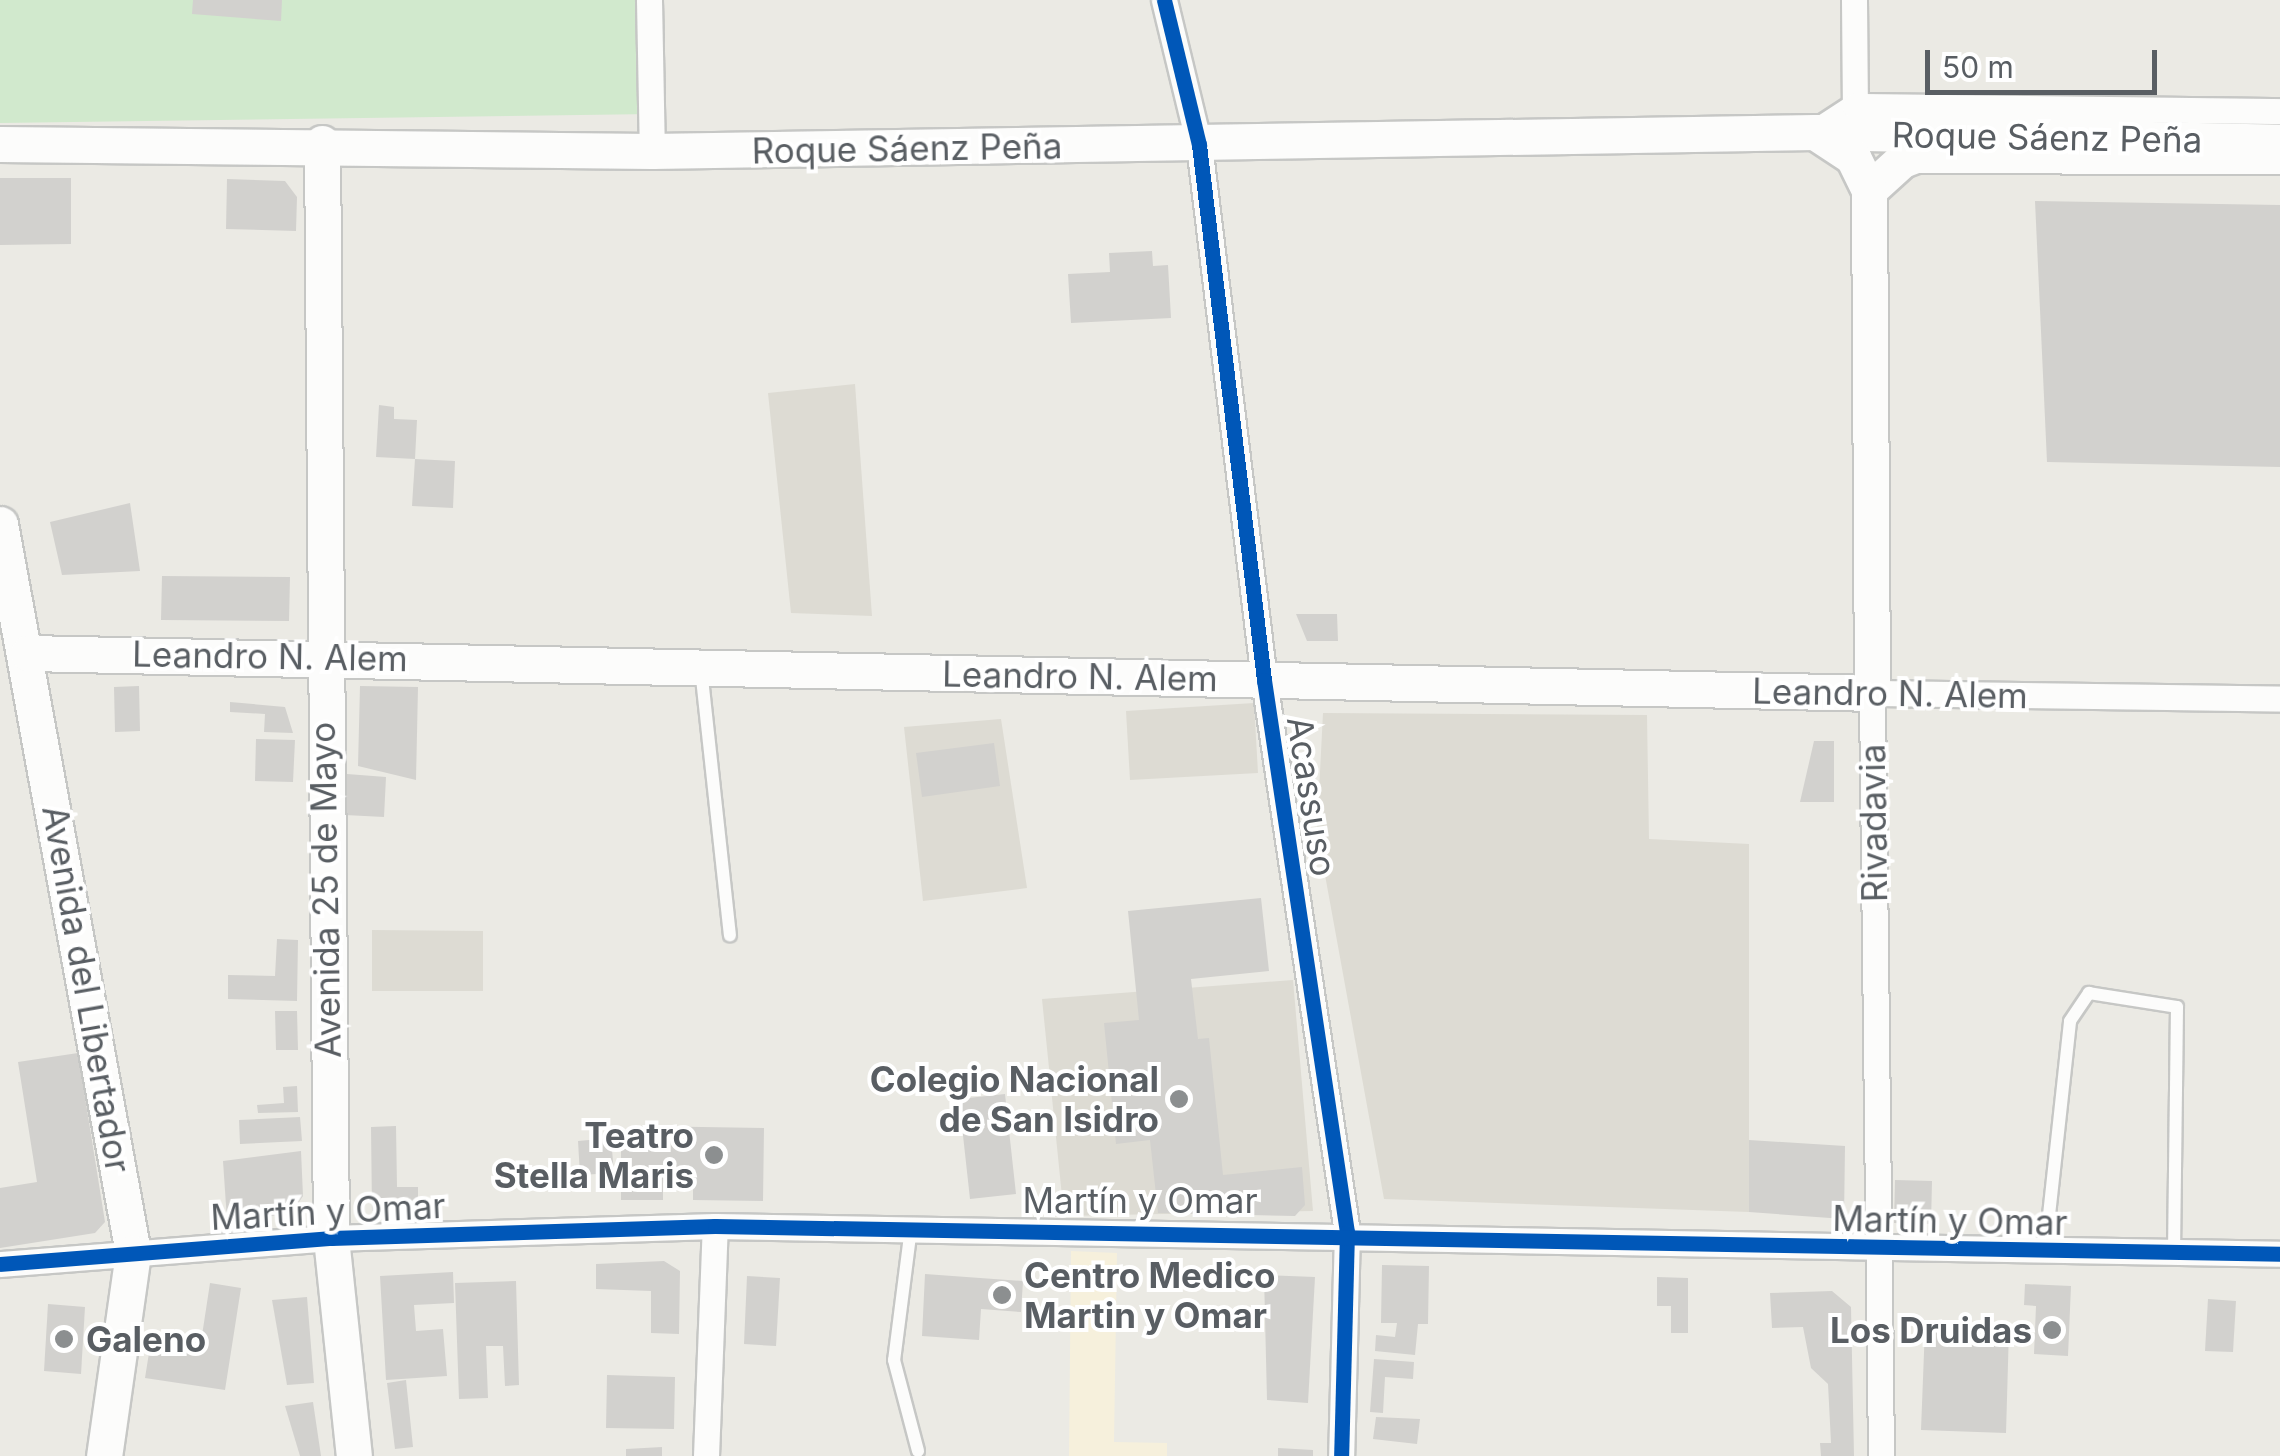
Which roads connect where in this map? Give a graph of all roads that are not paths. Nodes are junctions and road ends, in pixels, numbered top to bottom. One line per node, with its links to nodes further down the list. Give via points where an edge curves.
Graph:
1 (650, 0): 12 (street)
2 (1164, 0): 11 (street, Acassuso)
3 (1854, 0): 4 (street)
4 (1855, 106): 5 (street, Roque Sáenz Peña); 6 (street, Roque Sáenz Peña)
5 (2280, 112)
6 (1814, 132): 7 (main road, Roque Sáenz Peña); 11 (main road, Roque Sáenz Peña); 15 (main road, via 1853,156)
7 (1970, 137): 9 (main road, Roque Sáenz Peña); 13 (main road)
8 (322, 142): 10 (main road, Roque Sáenz Peña); 12 (main road, Roque Sáenz Peña); 18 (main road, Avenida 25 de Mayo)
9 (2280, 142)
10 (0, 144)
11 (1200, 145): 12 (main road, Roque Sáenz Peña); 20 (street, Acassuso)
12 (652, 151)
13 (1902, 160): 14 (street, Roque Sáenz Peña); 15 (main road)
14 (2280, 161)
15 (1869, 190): 21 (main road, Rivadavia)
16 (0, 524): 17 (main road, Avenida del Libertador)
17 (14, 653): 18 (main road, Leandro N. Alem); 30 (main road, Avenida del Libertador)
18 (321, 656): 19 (main road, Leandro N. Alem); 27 (main road, Avenida 25 de Mayo)
19 (701, 668): 20 (main road, Leandro N. Alem); 23 (lane)
20 (1264, 680): 21 (main road, Leandro N. Alem); 26 (street, Acassuso)
21 (1872, 694): 22 (street, Leandro N. Alem); 28 (street, Rivadavia)
22 (2280, 700)
23 (730, 935)
24 (716, 1226): 25 (street, Martín y Omar); 27 (street, Martín y Omar); 37 (street)
25 (911, 1228): 26 (street, Martín y Omar); 34 (lane, via 894,1360)
26 (1347, 1232): 28 (street, Martín y Omar); 38 (street, Acassuso)
27 (331, 1238): 30 (street, Martín y Omar); 36 (main road, Avenida 25 de Mayo)
28 (1878, 1250): 29 (street, Martín y Omar); 39 (street, Rivadavia)
29 (2045, 1252): 31 (street, Martín y Omar); 31 (lane, via 2070,1021 2089,993 2177,1007)
30 (133, 1253): 33 (street, Martín y Omar); 35 (main road, Avenida del Libertador)
31 (2174, 1253): 32 (street, Martín y Omar)
32 (2280, 1254)
33 (0, 1264)
34 (918, 1451)
35 (104, 1456)
36 (354, 1456)
37 (706, 1456)
38 (1341, 1456)
39 (1880, 1456)

